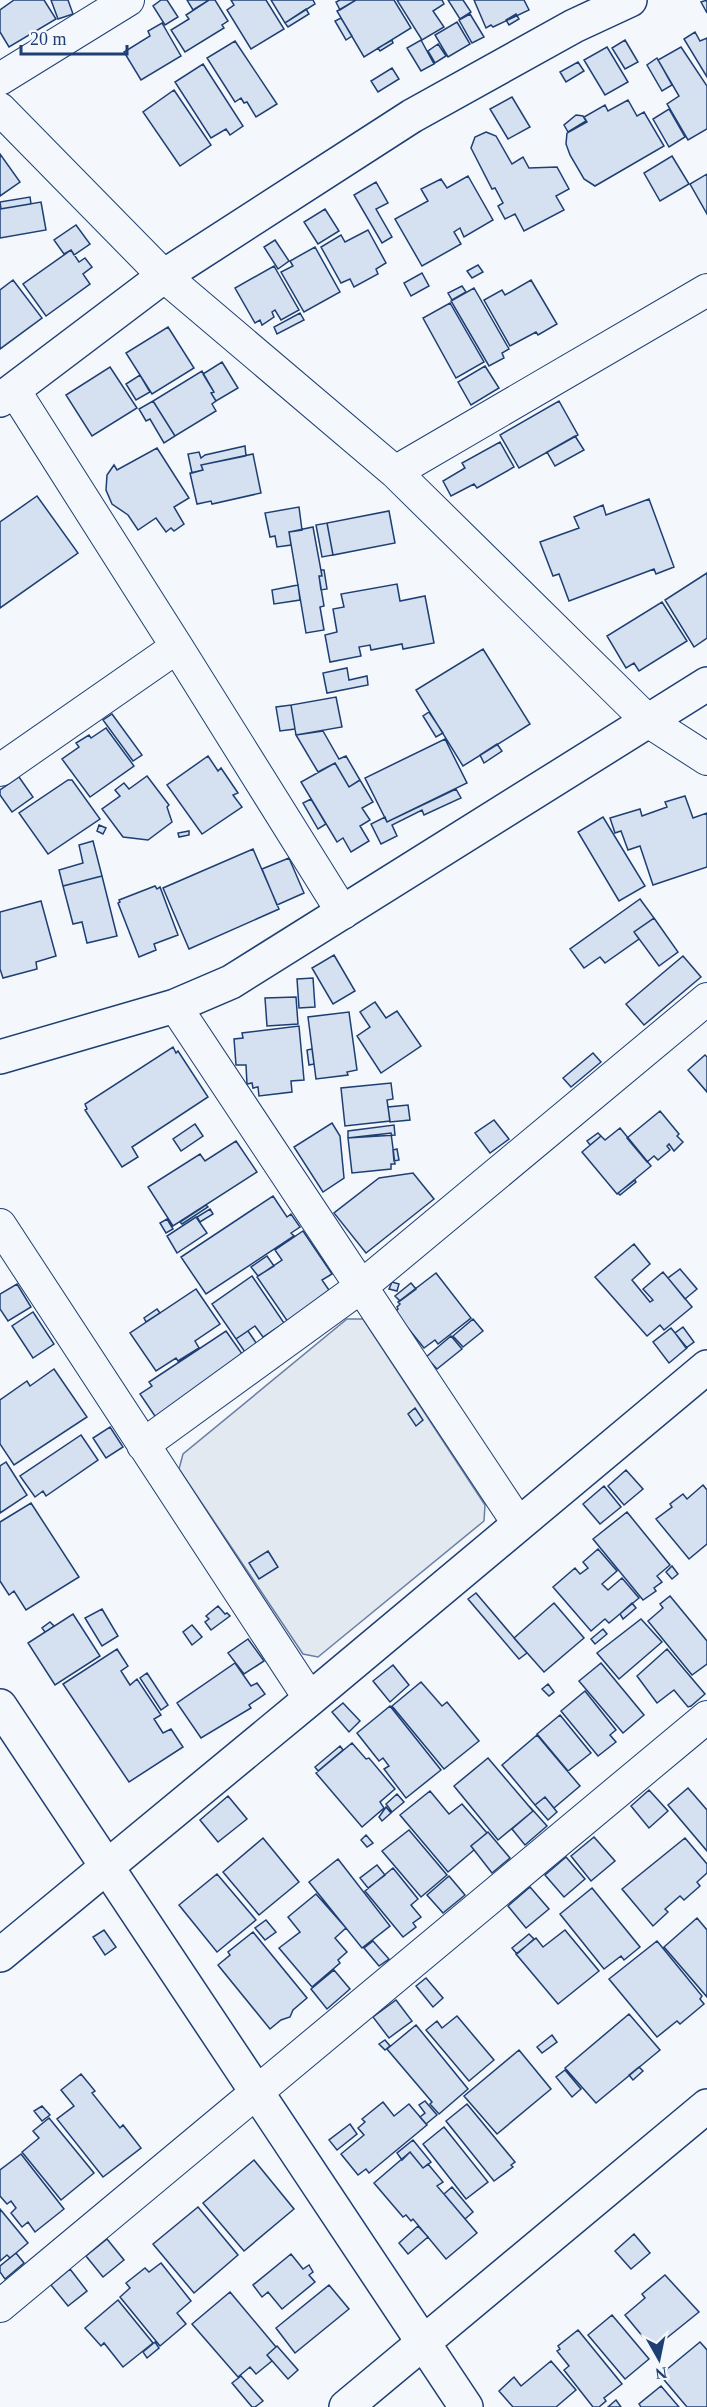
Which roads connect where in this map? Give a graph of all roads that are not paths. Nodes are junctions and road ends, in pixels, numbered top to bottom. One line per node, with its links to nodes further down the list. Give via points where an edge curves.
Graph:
1 (128, 0): 3 (street)
2 (630, 0): 5 (street, via 574,26 412,116)
3 (0, 79)
4 (0, 109): 5 (street)
5 (164, 276): 7 (street); 8 (street)
6 (707, 290): 8 (street)
7 (7, 395): 9 (street)
8 (395, 472): 11 (street)
9 (177, 647): 13 (street); 14 (street)
10 (707, 684): 11 (street)
11 (648, 721): 12 (street); 14 (street)
12 (707, 759)
13 (0, 770)
14 (343, 913): 16 (street, via 231,982)
15 (707, 999): 19 (street)
16 (175, 1005): 17 (street); 19 (street)
17 (0, 1057)
18 (0, 1225): 21 (street)
19 (362, 1286): 21 (street); 22 (street)
20 (707, 1367): 22 (street)
21 (143, 1445): 23 (street)
22 (518, 1523): 23 (street)
23 (310, 1699): 26 (street)
24 (0, 1706): 26 (street)
25 (707, 1717): 28 (street)
26 (107, 1867): 27 (street); 28 (street)
27 (0, 1955)
28 (258, 2093): 30 (street); 31 (street)
29 (707, 2106): 31 (street)
30 (0, 2306)
31 (423, 2342): 32 (street); 33 (street)
32 (345, 2407)
33 (466, 2407)

